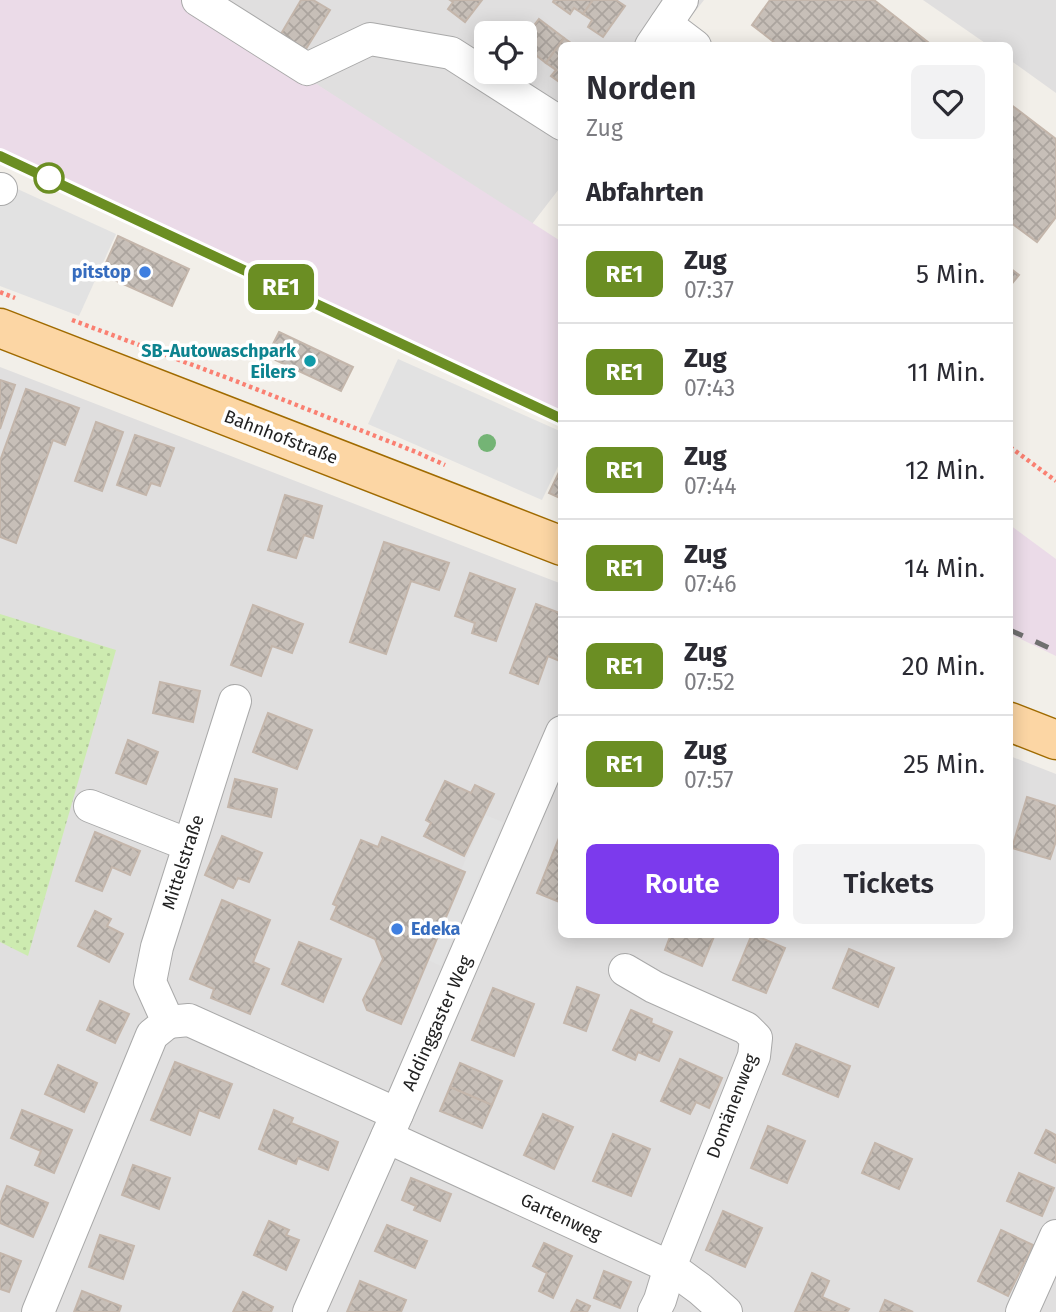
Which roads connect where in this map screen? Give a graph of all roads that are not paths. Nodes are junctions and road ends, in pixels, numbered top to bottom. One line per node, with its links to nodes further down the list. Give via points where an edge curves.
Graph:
1 (198, 0): 4 (street, via 307,69 370,39 451,53)
2 (665, 16): 3 (street)
3 (691, 42)
4 (558, 121)
5 (10, 314): 6 (main road, Bahnhofstraße)
6 (558, 544)
7 (235, 701): 12 (street, Mittelstraße)
8 (1013, 723): 9 (main road)
9 (1056, 740)
10 (558, 741): 15 (street, Addinggaster Weg)
11 (90, 806): 12 (street)
12 (189, 845): 14 (street, Mittelstraße, via 164,920 150,982)
13 (625, 970): 17 (street, Domänenweg, via 746,1028 756,1038 754,1056)
14 (168, 1022): 15 (street, via 189,1020); 18 (street, via 152,1035)
15 (392, 1126): 17 (street, Gartenweg); 19 (street, Addinggaster Weg)
16 (1056, 1236): 22 (street)
17 (670, 1267): 20 (street, Domänenweg); 21 (street, Gartenweg)
18 (38, 1312)
19 (309, 1312)
20 (654, 1312)
21 (726, 1312)
22 (1022, 1312)

